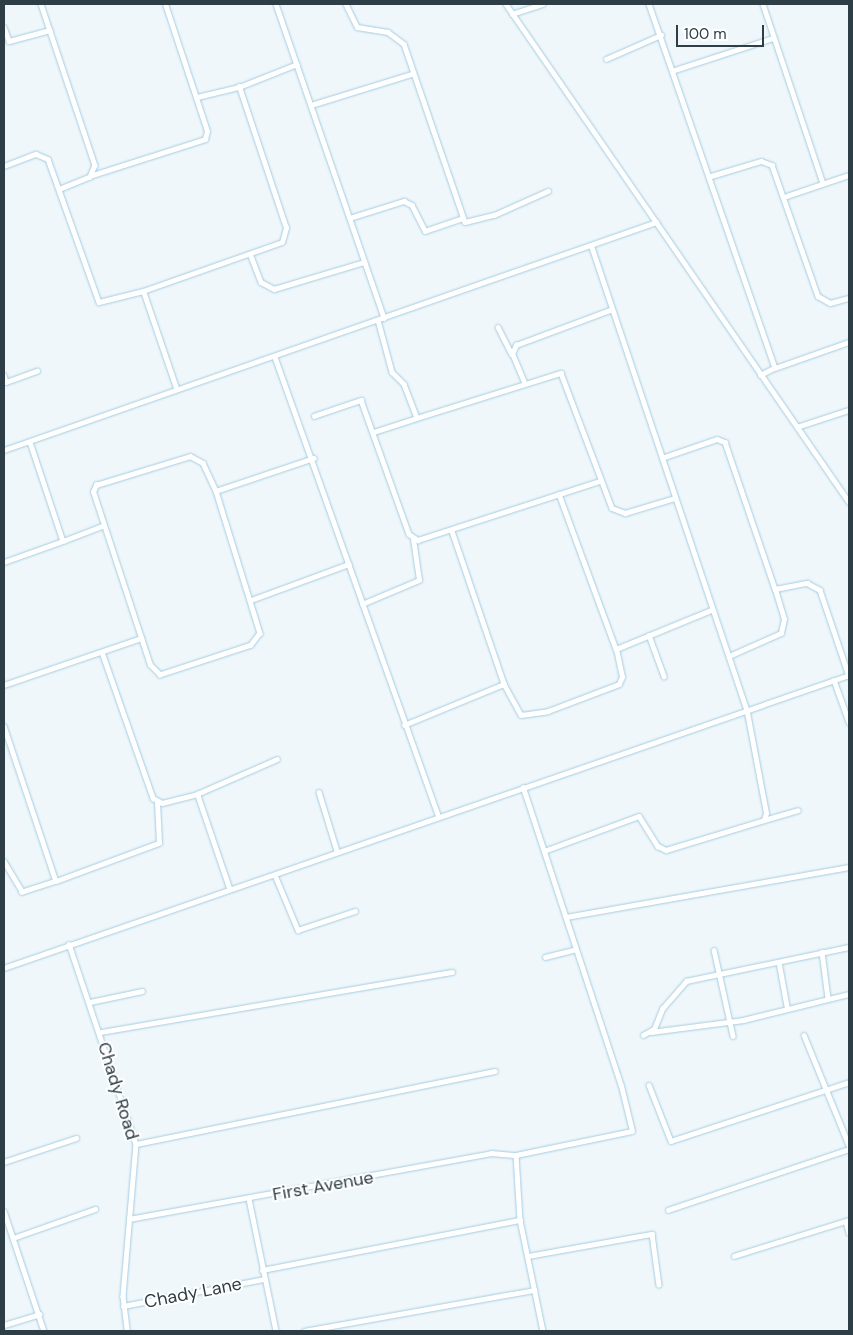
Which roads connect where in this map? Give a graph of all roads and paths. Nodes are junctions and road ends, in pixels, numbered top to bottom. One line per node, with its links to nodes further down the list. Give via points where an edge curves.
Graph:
1 (42, 4): 11 (street)
2 (165, 4): 20 (street)
3 (276, 4): 16 (street)
4 (346, 4): 18 (street, via 356,27 388,32 404,44)
5 (506, 4): 9 (street)
6 (542, 4): 9 (street)
7 (649, 4): 12 (street)
8 (763, 4): 13 (street)
9 (512, 14): 32 (street)
10 (4, 27): 14 (street)
11 (50, 30): 14 (street); 23 (street, via 81,114)
12 (661, 35): 15 (street); 17 (street)
13 (773, 38): 17 (street); 26 (street)
14 (6, 42)
15 (606, 59)
16 (296, 64): 19 (street); 21 (street)
17 (672, 71): 25 (street)
18 (411, 74): 21 (street); 31 (street)
19 (239, 87): 20 (street); 34 (street, via 286,228 282,242)
20 (197, 97): 23 (street, via 207,131 205,139)
21 (311, 105): 30 (street)
22 (4, 166): 27 (street, via 43,154)
23 (93, 175): 27 (street)
24 (849, 175): 26 (street)
25 (711, 176): 29 (street, via 768,162); 45 (street)
26 (824, 183): 29 (street)
27 (61, 189): 36 (street, via 99,302)
28 (548, 191): 31 (street, via 494,215 470,221)
29 (787, 196): 37 (street, via 818,296 830,303)
30 (350, 218): 31 (street, via 404,201 412,204 425,230); 35 (street)
31 (462, 218)
32 (656, 222): 33 (street); 48 (street)
33 (592, 248): 38 (street); 39 (street)
34 (251, 256): 35 (street, via 261,282 274,289); 36 (street)
35 (364, 262): 39 (street)
36 (143, 291): 50 (street)
37 (849, 298)
38 (610, 310): 43 (street, via 516,345); 59 (street)
39 (384, 318): 40 (street)
40 (378, 320): 44 (street); 53 (street, via 392,372 404,384)
41 (498, 327): 43 (street)
42 (849, 342): 45 (street)
43 (512, 354): 49 (street)
44 (275, 357): 50 (street); 58 (street)
45 (775, 368): 48 (street)
46 (37, 371): 47 (street, via 6,382)
47 (4, 375)
48 (761, 375): 54 (street)
49 (524, 382): 53 (street); 60 (street, via 556,373 564,376)
50 (176, 388): 56 (street)
51 (849, 410): 54 (street)
52 (314, 416): 55 (street, via 361,400)
53 (417, 418): 55 (street)
54 (797, 427): 64 (street)
55 (374, 432): 67 (street)
56 (30, 442): 57 (street); 68 (street)
57 (4, 450)
58 (314, 458): 61 (street); 70 (street)
59 (662, 458): 63 (street); 71 (street, via 717,439 724,442)
60 (600, 480): 62 (street); 63 (street, via 618,512)
61 (216, 491): 65 (street, via 198,458 176,460 96,485 93,492); 72 (street)
62 (559, 494): 66 (street); 77 (street)
63 (675, 498): 74 (street)
64 (849, 502)
65 (102, 526): 68 (street); 76 (street)
66 (452, 530): 67 (street); 83 (street)
67 (413, 539): 73 (street, via 419,580)
68 (62, 541): 69 (street)
69 (4, 562)
70 (349, 564): 72 (street); 73 (street)
71 (775, 589): 79 (street, via 784,619 781,633); 80 (street, via 807,582 820,590)
72 (250, 600): 76 (street, via 260,633 258,640 242,648 160,675 150,665)
73 (362, 604): 87 (street)
74 (712, 610): 75 (street); 79 (street)
75 (649, 635): 77 (street); 81 (street)
76 (141, 638): 78 (street)
77 (616, 649): 83 (street, via 622,677 619,684 548,711 521,715)
78 (102, 652): 84 (street); 93 (street)
79 (729, 656): 85 (street)
80 (849, 675): 82 (street)
81 (664, 676)
82 (834, 680): 85 (street); 86 (street)
83 (504, 684): 87 (street)
84 (4, 685)
85 (747, 712): 90 (street); 96 (street)
86 (849, 722)
87 (404, 724): 95 (street)
88 (4, 726): 102 (street)
89 (277, 759): 92 (street)
90 (523, 788): 95 (street); 98 (street)
91 (319, 792): 97 (street)
92 (197, 794): 93 (street); 103 (street)
93 (157, 802): 102 (street, via 159,843)
94 (798, 810): 96 (street)
95 (438, 816): 97 (street)
96 (764, 820): 98 (street, via 666,850 658,846 645,820 632,817)
97 (337, 851): 101 (street)
98 (544, 851): 105 (street)
99 (4, 862): 102 (street, via 22,892)
100 (849, 867): 105 (street)
101 (275, 875): 103 (street); 104 (street, via 298,930)
102 (56, 881)
103 (229, 888): 106 (street)
104 (356, 911)
105 (566, 917): 108 (street)
106 (70, 944): 113 (street); 119 (street, Chady Road)
107 (849, 947): 110 (street)
108 (576, 949): 111 (street); 134 (street, First Avenue, via 622,1086 632,1131)
109 (714, 950): 115 (street)
110 (822, 952): 112 (street); 118 (street)
111 (545, 956)
112 (779, 962): 115 (street); 120 (street)
113 (4, 968)
114 (452, 972): 122 (street)
115 (718, 972): 121 (street); 123 (street, via 686,980)
116 (142, 991): 119 (street)
117 (849, 994): 118 (street)
118 (828, 998): 120 (street)
119 (90, 1002): 122 (street, Chady Road)
120 (787, 1006): 121 (street)
121 (730, 1022): 123 (street); 126 (street)
122 (100, 1032): 132 (street, Chady Road)
123 (651, 1032): 125 (street)
124 (804, 1034): 130 (street)
125 (643, 1035)
126 (733, 1036)
127 (495, 1071): 132 (street)
128 (849, 1082): 130 (street)
129 (649, 1084): 130 (street, via 671,1141)
130 (827, 1090): 133 (street)
131 (76, 1138): 135 (street)
132 (136, 1144): 140 (street, Chady Road)
133 (849, 1147): 138 (street)
134 (516, 1155): 136 (street, First Avenue, via 491,1152); 141 (street)
135 (4, 1162)
136 (249, 1199): 140 (street, First Avenue); 147 (street)
137 (95, 1210): 144 (street)
138 (668, 1210)
139 (4, 1212): 144 (street)
140 (129, 1219): 151 (street, Chady Road)
141 (520, 1220): 145 (street); 147 (street)
142 (848, 1220): 143 (street); 146 (street)
143 (849, 1233)
144 (13, 1238): 152 (street)
145 (528, 1256): 149 (street, via 652,1234); 150 (street)
146 (734, 1256)
147 (262, 1270): 148 (street)
148 (264, 1278): 151 (street, Chady Lane); 156 (street)
149 (659, 1285)
150 (534, 1290): 157 (street); 158 (street)
151 (123, 1306): 155 (street, Chady Road)
152 (39, 1314): 153 (street); 154 (street)
153 (4, 1326)
154 (44, 1331)
155 (127, 1331)
156 (276, 1331)
157 (304, 1331)
158 (544, 1331)

